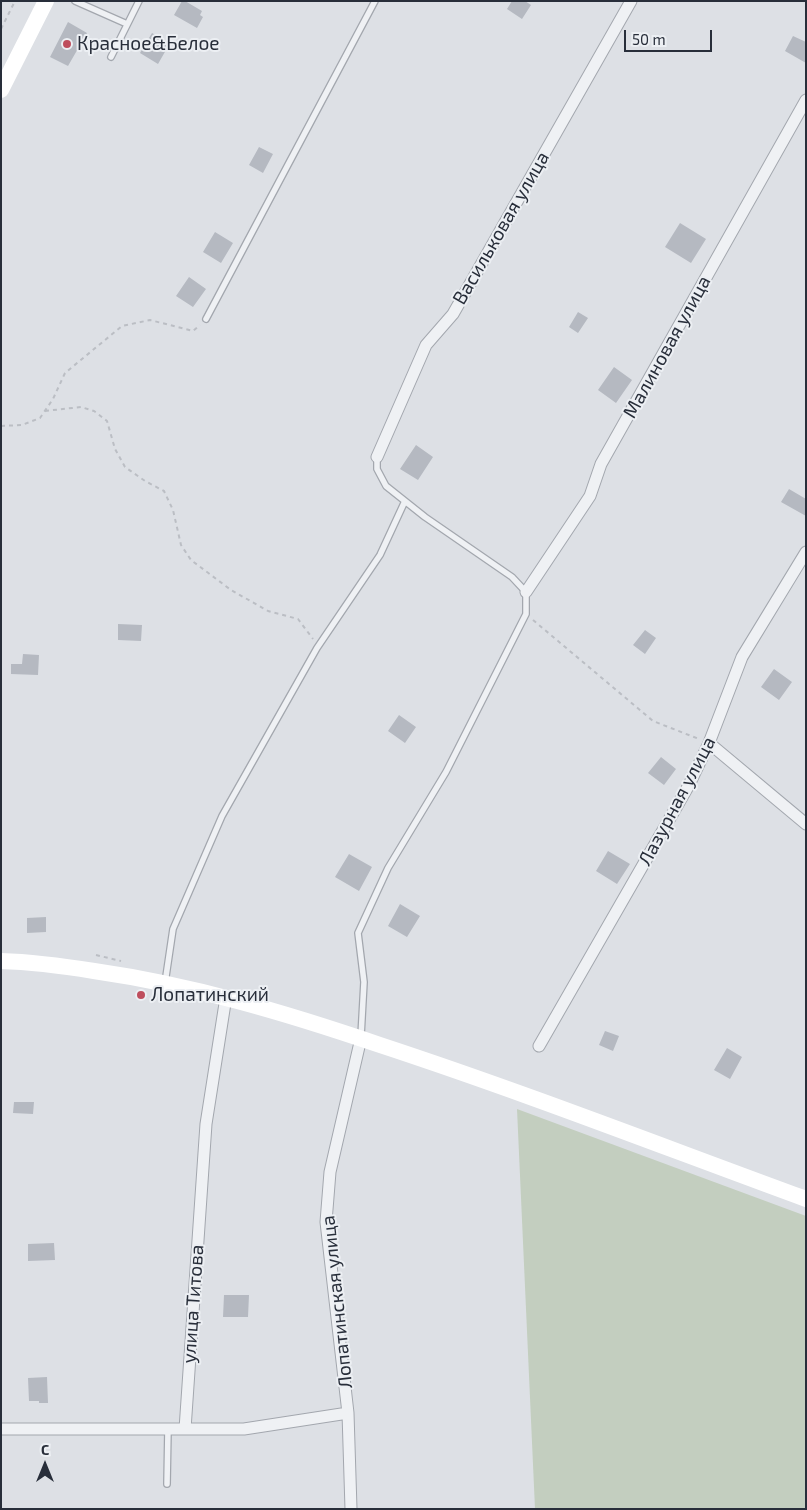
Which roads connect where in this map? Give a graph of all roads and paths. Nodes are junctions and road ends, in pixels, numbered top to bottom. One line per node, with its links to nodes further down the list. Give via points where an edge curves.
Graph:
1 (15, 1): 8 (path)
2 (46, 1): 10 (main road)
3 (75, 1): 7 (lane)
4 (138, 1): 7 (lane)
5 (375, 1): 12 (lane)
6 (630, 1): 15 (street, Васильковая улица, via 453,314 426,345)
7 (127, 24): 9 (lane)
8 (1, 29)
9 (111, 57)
10 (1, 90)
11 (806, 100): 18 (street, Малиновая улица, via 601,464 590,496)
12 (206, 320): 13 (path, via 193,331 150,320 122,326 65,373)
13 (45, 411): 14 (path, via 40,418 22,425); 20 (path, via 80,407 94,411 107,421 115,449 125,467 164,491 173,510 181,545 190,560 231,590 268,611 298,619)
14 (1, 426)
15 (377, 457): 16 (lane, via 378,470 386,486)
16 (405, 501): 18 (lane, via 512,577); 20 (lane, via 380,555)
17 (806, 552): 21 (street, Лазурная улица, via 742,657)
18 (526, 592): 19 (lane)
19 (526, 614): 21 (path, via 653,721); 26 (lane, via 446,772 388,868 358,933 364,982)
20 (318, 648): 24 (lane, via 222,816 174,929)
21 (709, 743): 22 (street); 27 (street, Лазурная улица, via 689,785)
22 (806, 824)
23 (1, 962): 24 (main road, via 46,964)
24 (165, 982): 25 (main road)
25 (226, 997): 26 (main road); 32 (street, улица Титова, via 206,1124)
26 (361, 1038): 28 (main road); 29 (street, Лопатинская улица, via 330,1172 326,1222)
27 (539, 1046)
28 (806, 1199)
29 (348, 1413): 32 (street, via 244,1430); 34 (street, Лопатинская улица)
30 (1, 1429): 31 (street)
31 (168, 1429): 32 (street); 33 (lane)
32 (185, 1429)
33 (167, 1484)
34 (351, 1509)

